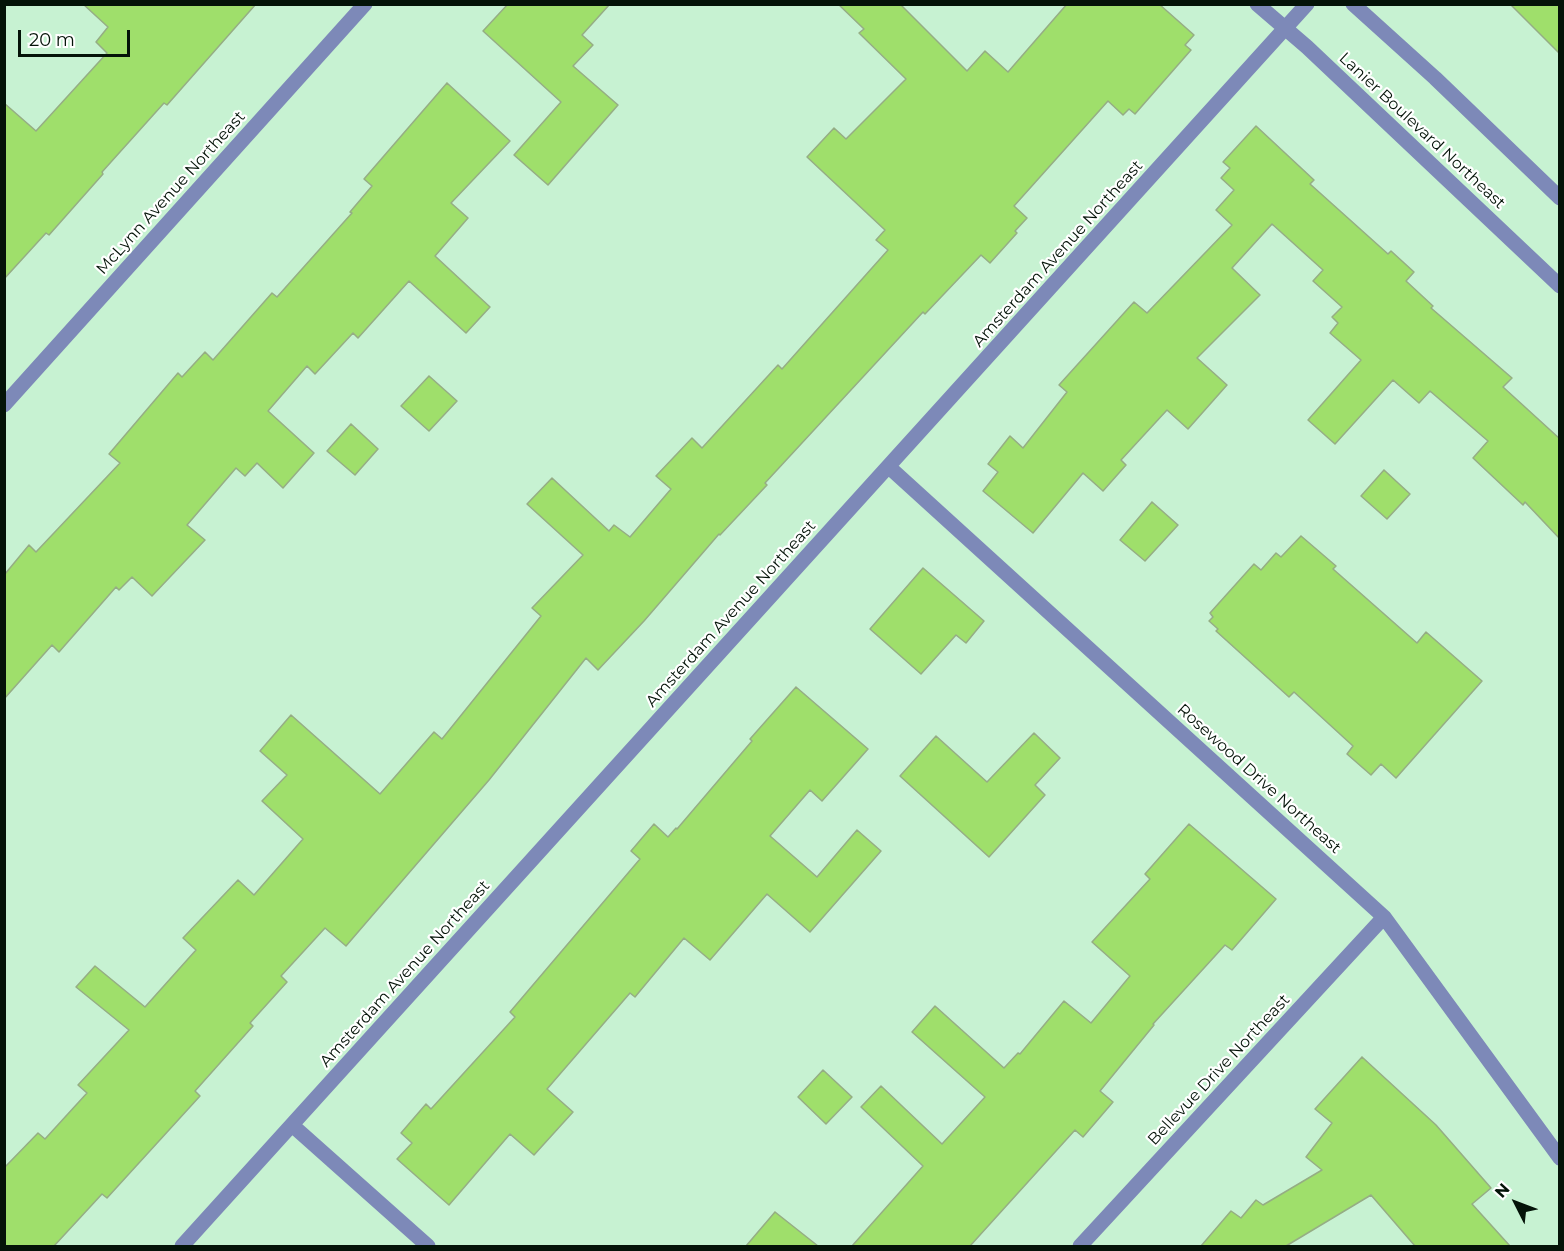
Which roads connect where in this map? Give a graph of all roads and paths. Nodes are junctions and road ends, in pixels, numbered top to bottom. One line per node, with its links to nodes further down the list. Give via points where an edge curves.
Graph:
1 (365, 4): 8 (street, McLynn Avenue Northeast)
2 (1257, 4): 5 (street, Lanier Boulevard Northeast)
3 (1307, 4): 5 (street, Amsterdam Avenue Northeast)
4 (1353, 4): 6 (street)
5 (1284, 30): 7 (street, Lanier Boulevard Northeast, via 1307,47); 9 (street, Amsterdam Avenue Northeast)
6 (1560, 198)
7 (1560, 286)
8 (4, 405)
9 (889, 467): 10 (street, Rosewood Drive Northeast); 11 (street, Amsterdam Avenue Northeast)
10 (1384, 917): 12 (street, Rosewood Drive Northeast); 15 (street, Bellevue Drive Northeast)
11 (292, 1125): 13 (street, Amsterdam Avenue Northeast); 14 (street)
12 (1560, 1158)
13 (182, 1246)
14 (428, 1246)
15 (1080, 1246)

